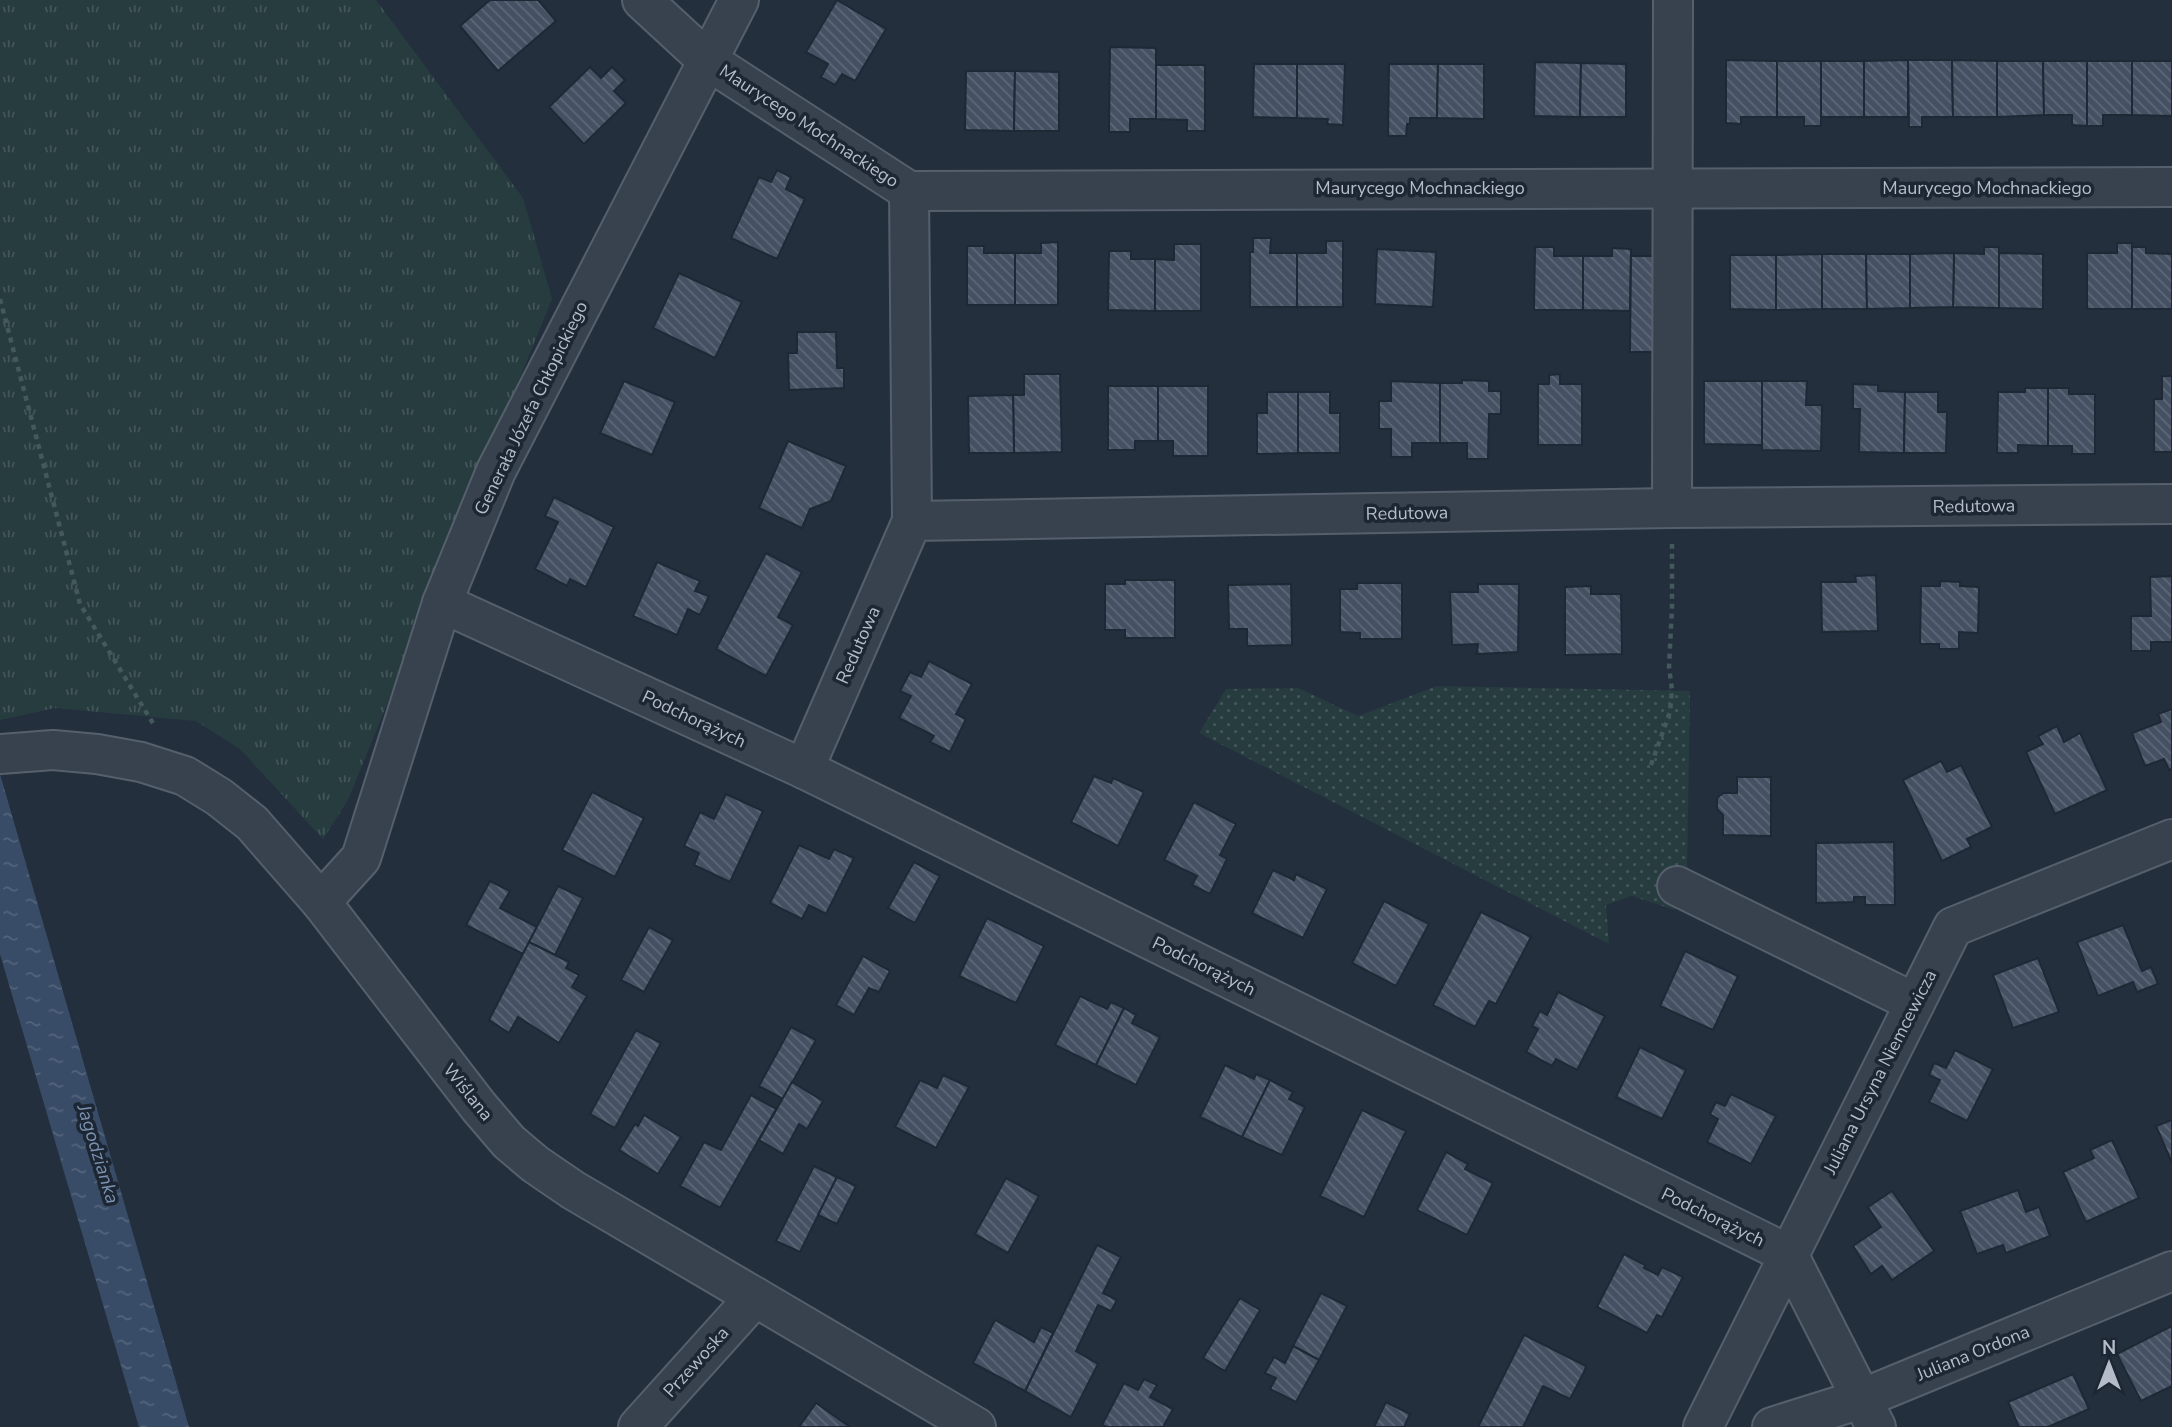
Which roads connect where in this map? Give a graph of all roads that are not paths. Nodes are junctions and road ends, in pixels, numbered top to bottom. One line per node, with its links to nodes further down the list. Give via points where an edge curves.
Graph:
1 (642, 0): 4 (street, Maurycego Mochnackiego)
2 (738, 0): 4 (street, Generała Józefa Chłopickiego)
3 (1673, 0): 5 (street)
4 (707, 60): 7 (street, Maurycego Mochnackiego); 11 (street, Generała Józefa Chłopickiego, via 496,471)
5 (1674, 187): 6 (street, Maurycego Mochnackiego); 7 (street, Maurycego Mochnackiego); 9 (street)
6 (2172, 187)
7 (909, 191): 10 (street)
8 (2172, 504): 9 (street, Redutowa)
9 (1672, 508): 10 (street, Redutowa)
10 (912, 521): 13 (street, Redutowa)
11 (442, 603): 13 (street, Podchorążych); 16 (street, Generała Józefa Chłopickiego, via 361,858)
12 (2, 754): 16 (street, Wiślana, via 53,750 97,754 185,776 251,823)
13 (804, 769): 18 (street, Podchorążych)
14 (2172, 839): 17 (street, Juliana Ursyna Niemcewicza, via 1954,927)
15 (1677, 886): 17 (street)
16 (321, 902): 20 (street, Wiślana, via 509,1142 573,1189)
17 (1915, 1003): 18 (street, Juliana Ursyna Niemcewicza)
18 (1788, 1254): 21 (street); 24 (street, Juliana Ursyna Niemcewicza)
19 (2172, 1271): 21 (street, Juliana Ordona)
20 (755, 1297): 22 (street, Przewoska); 23 (street, Wiślana)
21 (1868, 1413): 25 (street, Juliana Ordona)
22 (638, 1427)
23 (976, 1427)
24 (1703, 1427)
25 (1772, 1427)

